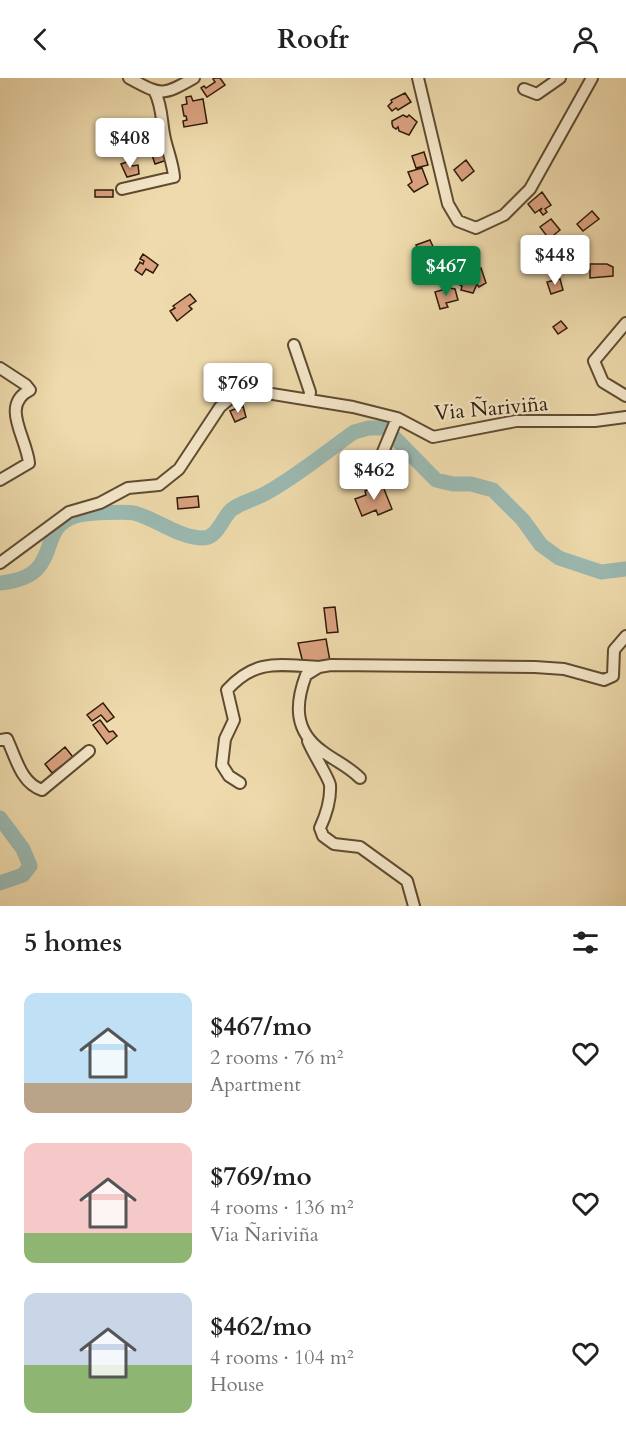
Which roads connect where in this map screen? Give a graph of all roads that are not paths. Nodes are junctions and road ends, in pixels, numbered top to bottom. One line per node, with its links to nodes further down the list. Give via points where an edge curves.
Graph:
1 (129, 78): 7 (street)
2 (194, 78): 7 (street, via 163,93)
3 (418, 78): 5 (street, via 448,204 458,221 476,228 504,215 530,189)
4 (560, 78): 6 (street, via 537,94)
5 (591, 78)
6 (524, 89)
7 (155, 92): 8 (street, via 161,105 174,177)
8 (122, 189)
9 (626, 323): 12 (street, via 594,361 603,382)
10 (294, 345): 13 (street, via 310,392)
11 (0, 368): 18 (street, via 30,390 18,394 10,406 12,421 30,463)
12 (626, 396)
13 (309, 400): 15 (street, Via Ñariviña, via 354,407); 19 (street, Via Ñariviña, via 248,390 234,395 220,407 179,470 159,485 128,488 100,503 69,512)
14 (620, 417): 15 (street, Via Ñariviña, via 595,421 516,421 433,437); 16 (street)
15 (395, 422): 17 (street)
16 (626, 424)
17 (373, 476)
18 (0, 480)
19 (0, 563)
20 (626, 636): 21 (street, via 614,650 613,676 604,680 564,669 535,667)
21 (319, 667): 22 (street, via 306,675 298,697 299,717); 26 (street, via 255,667 227,690 234,720 225,739 222,765)
22 (307, 738): 25 (street); 27 (street, via 330,783 327,813 320,828 323,836 334,844 360,847 407,881)
23 (0, 740): 24 (street, via 7,739 25,778 42,790)
24 (88, 751)
25 (360, 778)
26 (240, 783)
27 (414, 906)

